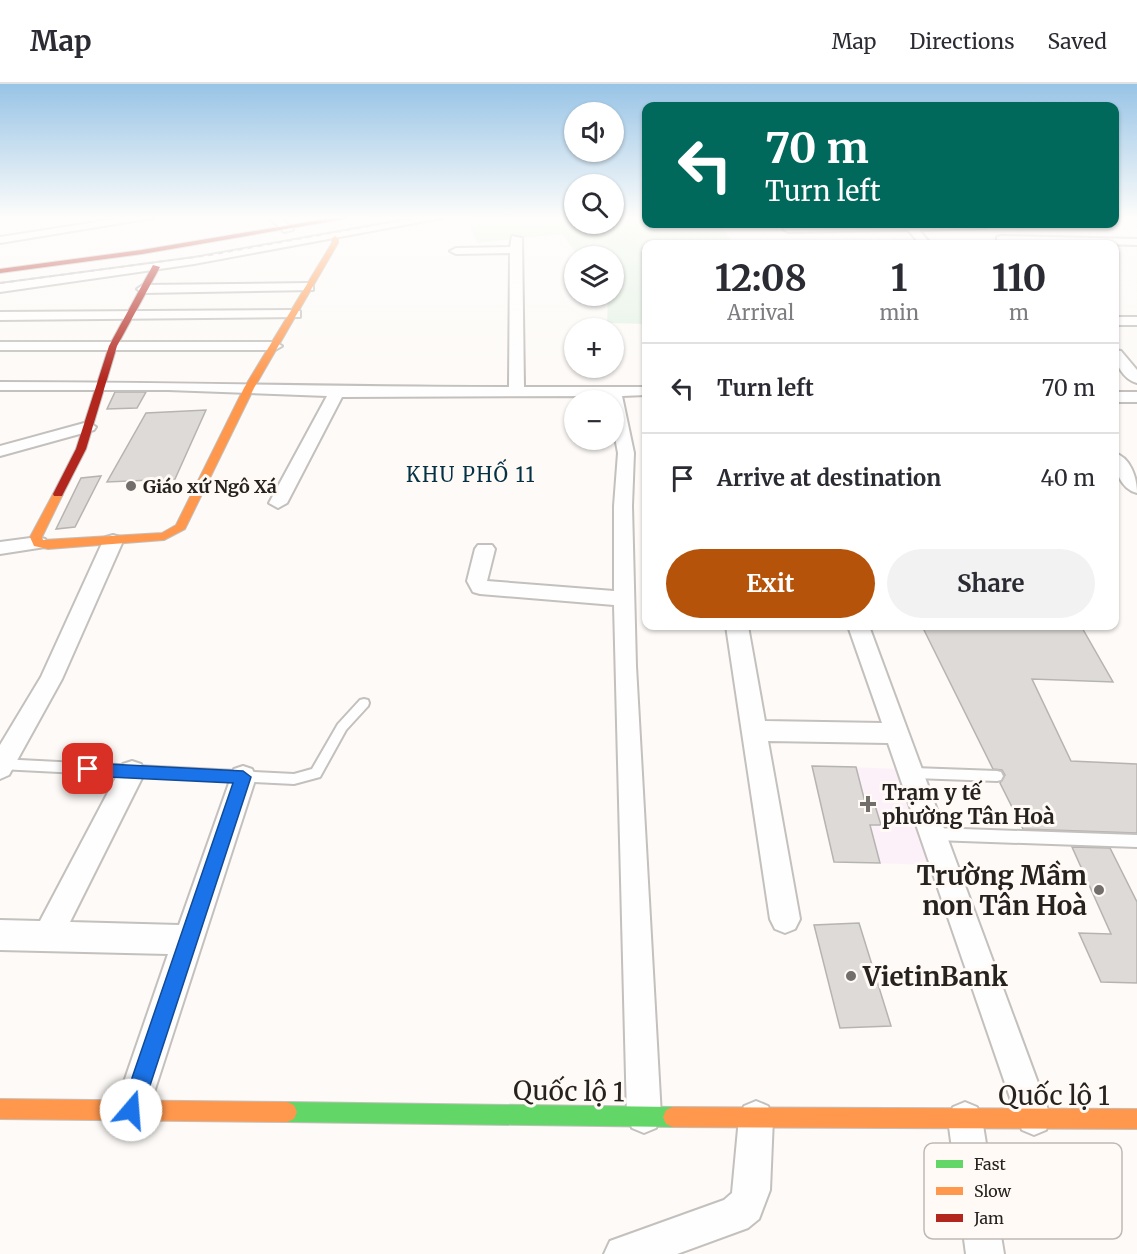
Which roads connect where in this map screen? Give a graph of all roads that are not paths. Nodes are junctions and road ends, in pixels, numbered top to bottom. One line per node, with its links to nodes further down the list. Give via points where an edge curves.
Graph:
1 (122, 272): 6 (street)
2 (153, 272): 7 (main road)
3 (318, 272): 5 (main road)
4 (516, 272): 24 (street)
5 (309, 287): 7 (street); 8 (main road)
6 (0, 288)
7 (143, 289): 9 (main road)
8 (295, 314): 9 (street); 15 (main road)
9 (129, 315): 10 (street); 14 (main road)
10 (0, 316)
11 (1119, 321): 12 (street)
12 (1137, 321)
13 (0, 346): 14 (street)
14 (113, 346): 15 (street); 18 (main road)
15 (275, 346): 20 (main road)
16 (1119, 358): 17 (street)
17 (1137, 379)
18 (102, 385): 19 (street); 20 (street); 28 (main road)
19 (0, 386)
20 (249, 388): 23 (street); 34 (main road, via 181,527 164,536)
21 (624, 391): 22 (street)
22 (642, 391)
23 (337, 392): 24 (street); 33 (street)
24 (517, 392): 25 (street)
25 (564, 392)
26 (1119, 397): 27 (street)
27 (1137, 397)
28 (88, 427): 30 (street); 35 (main road, via 81,449 36,537)
29 (624, 443): 38 (street)
30 (0, 451)
31 (1119, 465): 32 (street)
32 (1137, 488)
33 (278, 503)
34 (113, 541): 35 (main road); 44 (street, via 51,680)
35 (38, 543): 36 (street)
36 (0, 548)
37 (485, 549): 38 (street, via 477,582 480,587)
38 (624, 599): 57 (street)
39 (738, 630): 42 (street)
40 (860, 630): 43 (street)
41 (364, 703): 48 (lane, via 342,727 316,773 294,779)
42 (754, 732): 43 (street); 51 (street)
43 (898, 733): 46 (street)
44 (1, 765): 45 (lane)
45 (132, 772): 48 (lane); 53 (street)
46 (914, 773): 47 (lane); 49 (street)
47 (997, 776)
48 (243, 777): 54 (street)
49 (935, 834): 50 (lane); 59 (street)
50 (1137, 841)
51 (785, 919)
52 (0, 935): 53 (street)
53 (48, 936): 54 (street)
54 (187, 940): 56 (street)
55 (0, 1109): 56 (main road, Quốc lộ 1)
56 (131, 1110): 57 (main road, Quốc lộ 1)
57 (644, 1116): 58 (main road, Quốc lộ 1)
58 (756, 1118): 60 (main road, Quốc lộ 1); 64 (street, via 752,1190 746,1206 735,1215)
59 (1034, 1118): 60 (main road, Quốc lộ 1); 61 (main road, Quốc lộ 1)
60 (965, 1119): 62 (street)
61 (1137, 1119)
62 (969, 1143)
63 (983, 1239): 65 (street)
64 (623, 1254)
65 (985, 1254)

